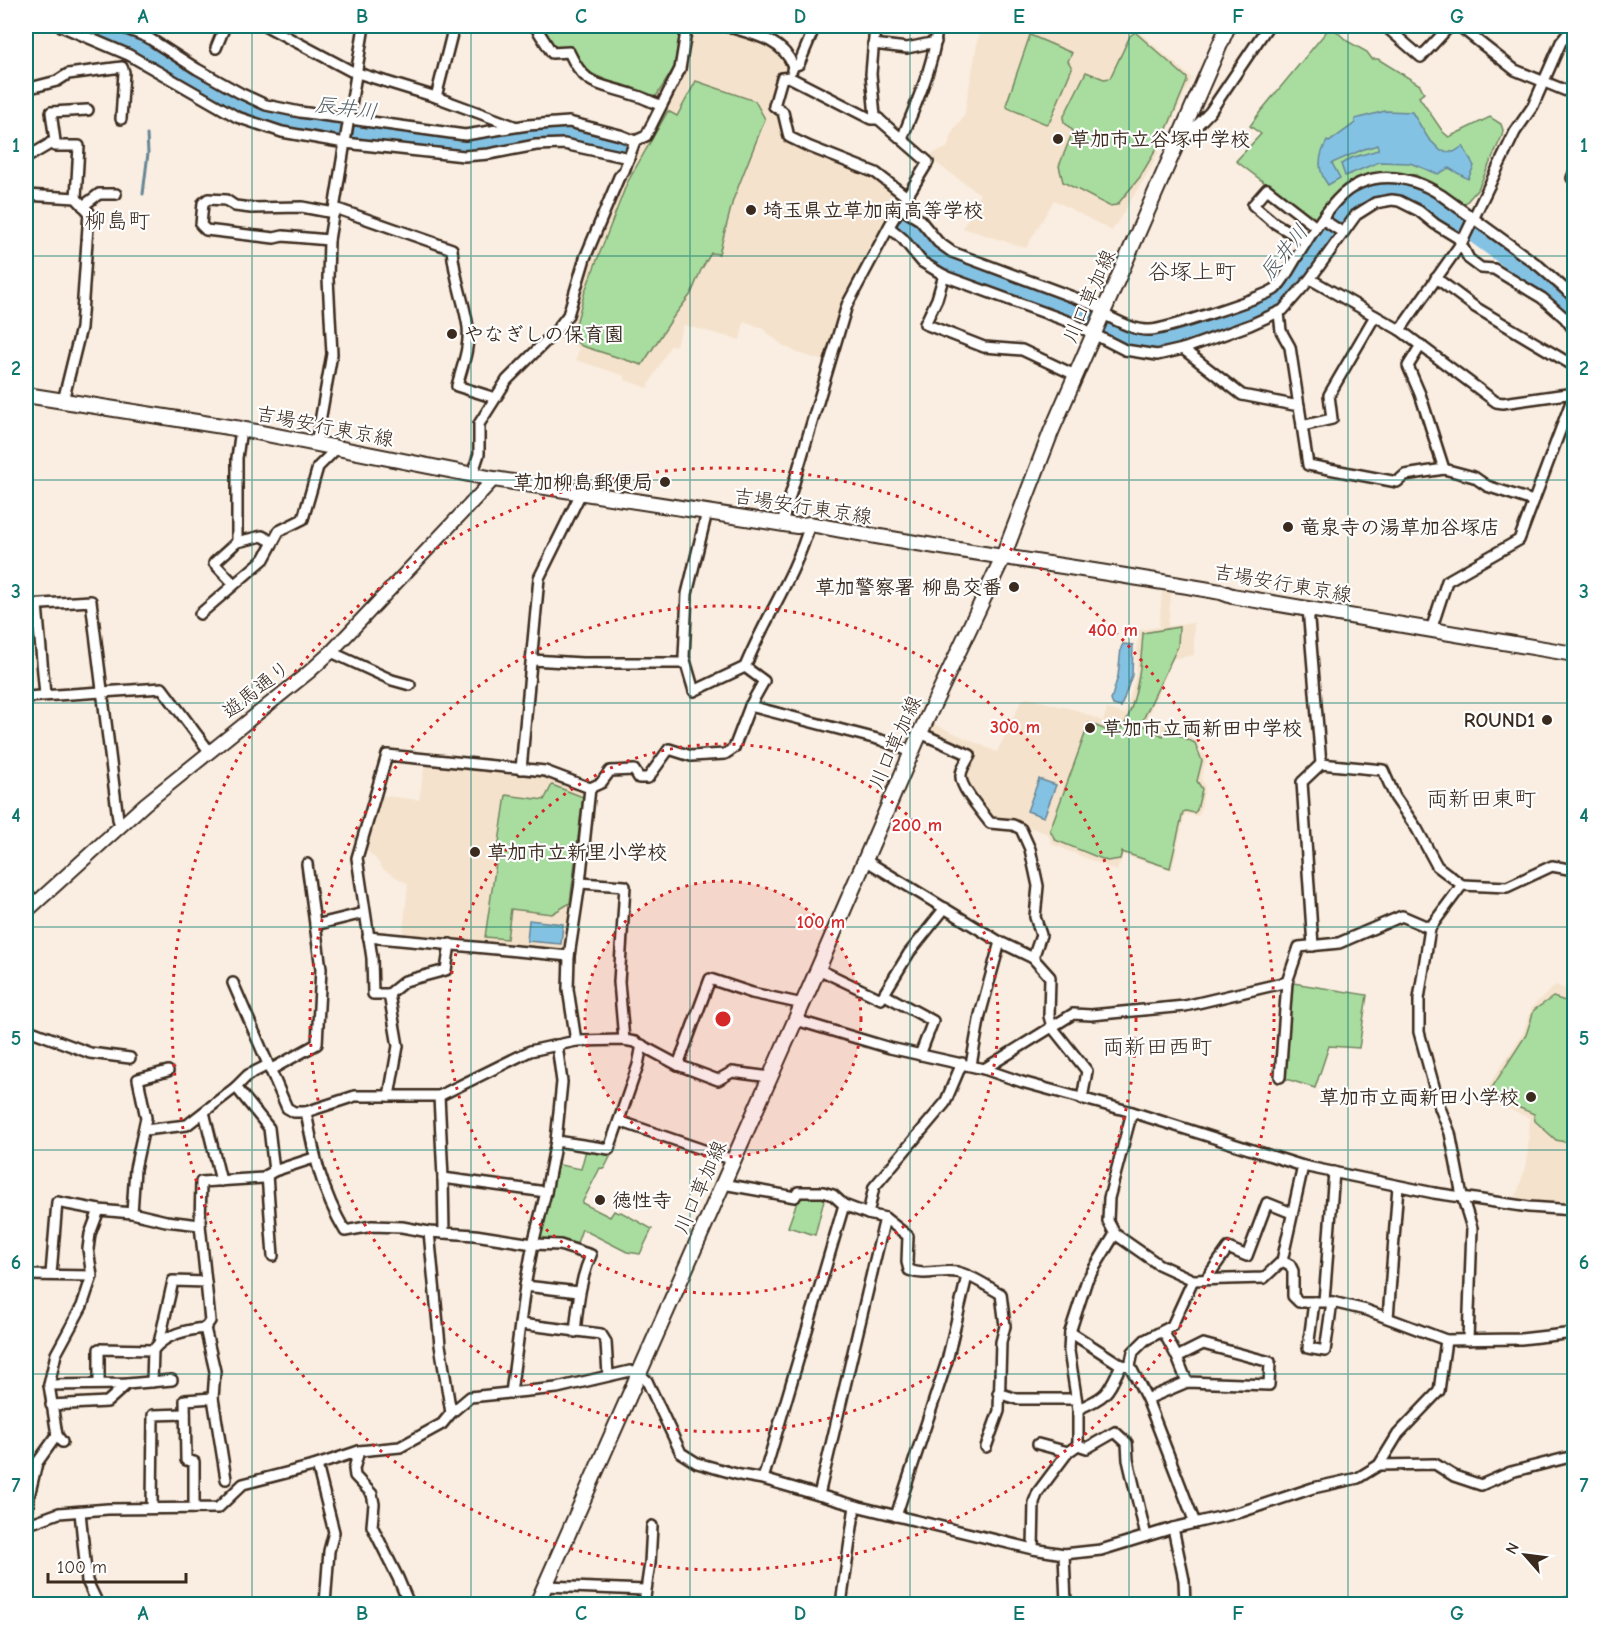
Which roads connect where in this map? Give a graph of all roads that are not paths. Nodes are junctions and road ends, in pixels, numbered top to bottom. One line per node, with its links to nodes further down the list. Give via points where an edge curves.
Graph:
1 (61, 26): 36 (street, via 129,55 252,124 299,136)
2 (119, 26): 33 (street, via 147,37 266,105)
3 (225, 26): 21 (street)
4 (266, 26): 23 (street)
5 (364, 26): 23 (street)
6 (454, 26): 28 (street)
7 (536, 26): 29 (street, via 552,53 569,52 576,68 594,84)
8 (687, 26): 29 (street, via 681,69)
9 (726, 26): 22 (street, via 773,42 789,55)
10 (815, 26): 22 (street, via 800,64)
11 (875, 26): 20 (street)
12 (937, 26): 19 (street)
13 (1228, 26): 39 (main road, 川口草加線)
14 (1268, 26): 39 (street, via 1210,112)
15 (1385, 26): 16 (street, via 1421,57)
16 (1450, 26)
17 (1459, 26): 25 (street, via 1515,70)
18 (1574, 26): 25 (street, via 1561,42)
19 (936, 42): 20 (street, via 907,48); 35 (street)
20 (873, 44): 32 (street, via 875,116)
21 (216, 48)
22 (794, 66): 24 (street)
23 (356, 72): 28 (street); 33 (street)
24 (789, 77): 32 (street, via 870,119); 46 (street, via 782,78 774,106 783,111 789,136 876,173)
25 (1543, 81): 27 (street); 52 (street)
26 (26, 89): 31 (street, via 68,74 122,67)
27 (1575, 94)
28 (436, 97): 34 (street)
29 (660, 105): 37 (street, via 646,136)
30 (88, 110): 38 (street, via 51,112 55,141)
31 (121, 119)
32 (879, 119): 35 (street)
33 (348, 121): 34 (street, via 465,135); 36 (street)
34 (517, 127): 37 (street, via 568,122)
35 (902, 139): 46 (street, via 928,162)
36 (345, 141): 41 (street, via 464,156 564,144); 50 (street)
37 (635, 141): 41 (street)
38 (50, 143): 40 (street); 47 (street, via 79,146)
39 (1175, 147): 63 (main road, 川口草加線)
40 (26, 158)
41 (629, 158): 75 (street, via 585,258 568,315)
42 (1575, 173): 43 (street)
43 (1575, 179)
44 (116, 194): 48 (street, via 99,194)
45 (26, 195): 47 (street)
46 (907, 197): 49 (street)
47 (76, 198): 48 (street)
48 (83, 206): 76 (street, via 89,212 81,328)
49 (900, 207): 53 (street); 63 (street, via 920,219 938,242 952,252)
50 (335, 211): 56 (street); 56 (street, via 250,208 226,200 208,199 203,203 201,225 206,230); 75 (street, via 453,249 454,271 468,328 457,386)
51 (1323, 219): 52 (street, via 1348,191 1368,181 1395,177 1425,184); 54 (street); 55 (street)
52 (1472, 221): 57 (street); 62 (street, via 1539,266)
53 (889, 227): 59 (street, via 922,262); 88 (street, via 847,305)
54 (1316, 227): 58 (street); 58 (street, via 1267,189 1253,205)
55 (1342, 232): 57 (street, via 1362,210 1392,200); 61 (street)
56 (329, 240): 80 (street, via 333,354)
57 (1463, 240): 60 (street); 67 (street, via 1469,259 1542,298)
58 (1306, 242): 63 (street, via 1276,289 1255,298 1149,330 1125,324)
59 (945, 275): 68 (street, via 1070,322); 72 (street, via 925,324 984,347 1022,350)
60 (1436, 278): 66 (street); 71 (street, via 1475,307)
61 (1310, 279): 64 (street); 65 (street)
62 (1575, 297)
63 (1104, 311): 68 (main road, 川口草加線)
64 (1279, 313): 70 (street); 77 (street, via 1281,331 1290,347)
65 (1375, 316): 66 (street); 78 (street, via 1329,395 1332,419)
66 (1400, 330): 69 (street)
67 (1575, 330)
68 (1093, 335): 70 (street, via 1125,350 1157,356); 72 (main road, 川口草加線)
69 (1421, 345): 73 (street, via 1496,402); 82 (street, via 1408,366)
70 (1183, 349): 77 (street, via 1242,395)
71 (1575, 366)
72 (1075, 375): 92 (main road, 川口草加線)
73 (1575, 393): 86 (street)
74 (26, 395): 76 (main road, 吉場安行東京線)
75 (495, 398): 83 (street, via 479,424 479,454)
76 (63, 401): 79 (main road, 吉場安行東京線)
77 (1299, 406): 78 (street)
78 (1302, 426): 82 (street, via 1308,465 1397,482 1405,475)
79 (241, 429): 80 (main road, 吉場安行東京線); 90 (street)
80 (316, 444): 81 (main road, 吉場安行東京線)
81 (333, 448): 83 (main road, 吉場安行東京線); 91 (street, via 318,467 303,519 279,531)
82 (1444, 469): 86 (street)
83 (472, 475): 84 (main road, 吉場安行東京線)
84 (494, 479): 85 (main road, 吉場安行東京線); 99 (street, 遊馬通り)
85 (581, 492): 87 (main road, 吉場安行東京線); 101 (street, via 539,578)
86 (1533, 501): 98 (street, via 1519,540 1447,581)
87 (707, 512): 88 (main road, 吉場安行東京線); 102 (street, via 687,594)
88 (782, 523): 89 (main road, 吉場安行東京線)
89 (810, 524): 92 (main road, 吉場安行東京線); 103 (street, via 802,553)
90 (237, 542): 91 (street, via 262,536); 93 (street, via 214,563)
91 (273, 542): 93 (street, via 264,559)
92 (1003, 557): 96 (main road, 吉場安行東京線); 109 (main road, 川口草加線)
93 (234, 584): 97 (street)
94 (37, 604): 95 (street); 105 (street, via 91,601); 106 (street)
95 (26, 605)
96 (1308, 608): 98 (main road, 吉場安行東京線); 112 (street)
97 (200, 614)
98 (1431, 630): 100 (main road, 吉場安行東京線)
99 (331, 652): 104 (street); 110 (street, 遊馬通り)
100 (1575, 654)
101 (532, 660): 102 (street); 113 (street)
102 (686, 663): 103 (street, via 694,691)
103 (745, 667): 108 (street, via 764,681)
104 (410, 686)
105 (102, 692): 106 (street); 110 (street, via 162,688); 115 (street)
106 (45, 695): 107 (street)
107 (26, 697)
108 (750, 706): 111 (street); 114 (street, via 734,748 725,754 691,756 669,749 648,778 639,778 634,770 610,771)
109 (920, 733): 111 (main road, 川口草加線); 133 (street, via 970,755 960,774 966,789 990,823 1013,825 1027,838 1038,886 1035,917 1041,934)
110 (209, 751): 115 (street, 遊馬通り)
111 (912, 752): 116 (main road, 川口草加線)
112 (1321, 764): 120 (street, via 1383,770 1437,866); 131 (street, via 1302,782)
113 (521, 769): 114 (street, via 545,771); 125 (street, via 387,755 357,858)
114 (591, 788): 119 (street)
115 (121, 826): 122 (street, 遊馬通り)
116 (865, 860): 123 (street); 134 (main road, 川口草加線)
117 (307, 864): 126 (street)
118 (1575, 870): 120 (street, via 1552,866 1507,887)
119 (580, 884): 132 (street); 143 (street, via 625,886 619,982)
120 (1462, 885): 127 (street)
121 (26, 895): 122 (street)
122 (38, 901): 124 (street, 遊馬通り)
123 (945, 908): 129 (street); 138 (street, via 909,953)
124 (26, 912)
125 (364, 913): 126 (street); 128 (street)
126 (315, 925): 151 (street, via 321,969 317,1044)
127 (1430, 928): 131 (street, via 1402,916 1339,943); 176 (street, via 1420,989 1419,1032 1450,1133)
128 (368, 937): 130 (street); 137 (street, via 373,994)
129 (1000, 942): 133 (street); 149 (street)
130 (450, 944): 132 (street); 137 (street, via 446,970 405,981)
131 (1313, 946): 136 (street, via 1299,947)
132 (569, 956): 144 (street, via 568,989)
133 (1033, 958): 141 (street, via 1050,976)
134 (818, 969): 138 (street, via 881,999); 139 (main road, 川口草加線)
135 (233, 982): 151 (street)
136 (1287, 982): 141 (street, via 1185,1006 1073,1014); 155 (street)
137 (389, 994): 157 (street, via 398,1046)
138 (885, 995): 147 (street, via 933,1021)
139 (803, 1004): 140 (main road, 川口草加線); 150 (street, via 710,979)
140 (796, 1020): 147 (street); 154 (main road, 川口草加線)
141 (1052, 1027): 152 (street); 159 (street, via 1087,1071)
142 (26, 1029): 148 (street, via 90,1053)
143 (624, 1040): 144 (street); 146 (street)
144 (576, 1041): 145 (street)
145 (557, 1045): 158 (street, via 530,1052); 165 (street, via 562,1082)
146 (642, 1045): 150 (street); 163 (street)
147 (920, 1055): 149 (street)
148 (130, 1058)
149 (967, 1064): 152 (street); 182 (street, via 945,1102 874,1187)
150 (678, 1065): 154 (street, via 718,1080 732,1072)
151 (269, 1068): 156 (street, via 248,1075); 161 (street, via 287,1108)
152 (984, 1069): 159 (street)
153 (168, 1071): 164 (street, via 138,1079)
154 (770, 1077): 167 (main road, 川口草加線)
155 (1280, 1077)
156 (236, 1087): 160 (street); 170 (street, via 269,1128)
157 (389, 1096): 158 (street); 161 (street, via 356,1096)
158 (439, 1096): 171 (street)
159 (1082, 1099): 162 (street)
160 (204, 1112): 164 (street, via 187,1125); 172 (street)
161 (306, 1112): 166 (street)
162 (1132, 1112): 168 (street); 187 (street, via 1109,1198 1108,1221)
163 (619, 1121): 165 (street, via 609,1149); 167 (street)
164 (145, 1130): 180 (street, via 135,1169)
165 (556, 1141): 175 (street)
166 (314, 1158): 170 (street); 185 (street, via 345,1231 372,1226)
167 (733, 1160): 173 (main road, 川口草加線)
168 (1303, 1166): 169 (street); 181 (street)
169 (1334, 1172): 174 (street); 200 (street)
170 (271, 1173): 172 (street, via 263,1178); 189 (street)
171 (443, 1179): 175 (street); 186 (street)
172 (221, 1181): 184 (street, via 201,1182)
173 (723, 1184): 177 (street, via 795,1197 798,1192 823,1192); 213 (main road, 川口草加線)
174 (1398, 1186): 176 (street); 201 (street)
175 (546, 1192): 188 (street)
176 (1462, 1196): 179 (street); 209 (street, via 1472,1228)
177 (844, 1205): 182 (street); 238 (street)
178 (99, 1210): 180 (street); 191 (street, via 57,1202); 193 (street, via 88,1249)
179 (1575, 1210)
180 (132, 1213): 184 (street)
181 (1292, 1213): 190 (street); 195 (street, via 1267,1203 1247,1256 1228,1248)
182 (868, 1214): 183 (street)
183 (885, 1218): 194 (street, via 908,1236 909,1270 918,1274 957,1272); 239 (street)
184 (200, 1225): 197 (street)
185 (429, 1232): 186 (street); 227 (street)
186 (444, 1233): 188 (street)
187 (1115, 1234): 196 (street, via 1158,1264); 206 (street, via 1087,1280)
188 (533, 1244): 198 (street); 199 (street, via 560,1245 591,1254)
189 (273, 1256)
190 (1282, 1261): 195 (street, via 1264,1278); 200 (street, via 1293,1271 1293,1296 1299,1302)
191 (51, 1274): 192 (street); 193 (street)
192 (26, 1275)
193 (92, 1276): 220 (street, via 82,1306 56,1354)
194 (967, 1276): 222 (street, via 1001,1294 1005,1326 1000,1342); 244 (street, via 947,1361)
195 (1206, 1279): 196 (street)
196 (1193, 1280): 204 (street, via 1172,1326)
197 (206, 1282): 203 (street, via 210,1321); 210 (street, via 173,1281)
198 (525, 1286): 199 (street); 202 (street)
199 (579, 1292): 205 (street)
200 (1324, 1302): 200 (street, via 1325,1351 1308,1348); 201 (street)
201 (1388, 1318): 208 (street)
202 (520, 1324): 205 (street); 221 (street)
203 (205, 1328): 210 (street, via 184,1330); 223 (street, via 215,1371)
204 (1163, 1331): 211 (street); 212 (street, via 1145,1340)
205 (575, 1332): 214 (street, via 601,1334 606,1342)
206 (1070, 1332): 212 (street); 225 (street)
207 (1575, 1333): 209 (street)
208 (1446, 1340): 209 (street); 236 (street, via 1439,1391 1398,1434)
209 (1468, 1340)
210 (156, 1346): 216 (street); 218 (street, via 99,1349)
211 (1178, 1357): 217 (street); 217 (street, via 1203,1344 1270,1362 1269,1385)
212 (1126, 1366): 224 (street); 225 (street, via 1102,1398)
213 (640, 1374): 214 (street, via 630,1371); 238 (street, via 681,1453 697,1463); 252 (main road, 川口草加線)
214 (608, 1375): 221 (street, via 557,1388)
215 (172, 1380): 216 (street)
216 (152, 1382): 219 (street)
217 (1188, 1382): 224 (street)
218 (99, 1383): 219 (street); 220 (street)
219 (127, 1384): 226 (street, via 107,1402)
220 (49, 1385): 226 (street)
221 (511, 1393): 227 (street, via 470,1398)
222 (998, 1393): 225 (street, via 1017,1399); 231 (street, via 999,1411)
223 (213, 1398): 228 (street, via 185,1400); 237 (street)
224 (1147, 1399): 245 (street)
225 (1077, 1404): 230 (street)
226 (51, 1405): 246 (street, via 60,1439 37,1463)
227 (451, 1413): 232 (street, via 442,1424 400,1447)
228 (184, 1414): 241 (street, via 153,1415); 242 (street, via 186,1460 194,1462)
229 (1038, 1444): 233 (street)
230 (1078, 1445): 233 (street); 249 (street, via 1087,1448 1115,1432 1127,1443)
231 (986, 1447)
232 (359, 1451): 235 (street); 257 (street, via 355,1476 372,1494 372,1527)
233 (1068, 1452): 250 (street, via 1034,1502)
234 (1575, 1456): 236 (street, via 1511,1472 1481,1485 1454,1476 1435,1464)
235 (317, 1465): 242 (street, via 243,1484 218,1508); 256 (street, via 334,1532)
236 (1379, 1465): 245 (street, via 1358,1478)
237 (226, 1479)
238 (763, 1479): 239 (street)
239 (819, 1495): 240 (street)
240 (855, 1506): 244 (street); 260 (street)
241 (152, 1508): 242 (street); 243 (street)
242 (194, 1508)
243 (80, 1512): 246 (street, via 59,1513); 255 (street, via 87,1581)
244 (896, 1516): 250 (street)
245 (1195, 1523): 248 (street)
246 (26, 1525)
247 (652, 1526): 253 (street)
248 (1173, 1528): 249 (street); 262 (street)
249 (1146, 1536): 251 (street, via 1101,1550)
250 (1033, 1550): 251 (street)
251 (1064, 1554): 261 (street)
252 (546, 1586): 253 (street); 258 (main road, 川口草加線)
253 (645, 1590): 259 (street)
254 (1575, 1603): 263 (street)
255 (98, 1605)
256 (325, 1605)
257 (409, 1605)
258 (537, 1605)
259 (644, 1605)
260 (841, 1605)
261 (1066, 1605)
262 (1185, 1605)
263 (1564, 1605)

